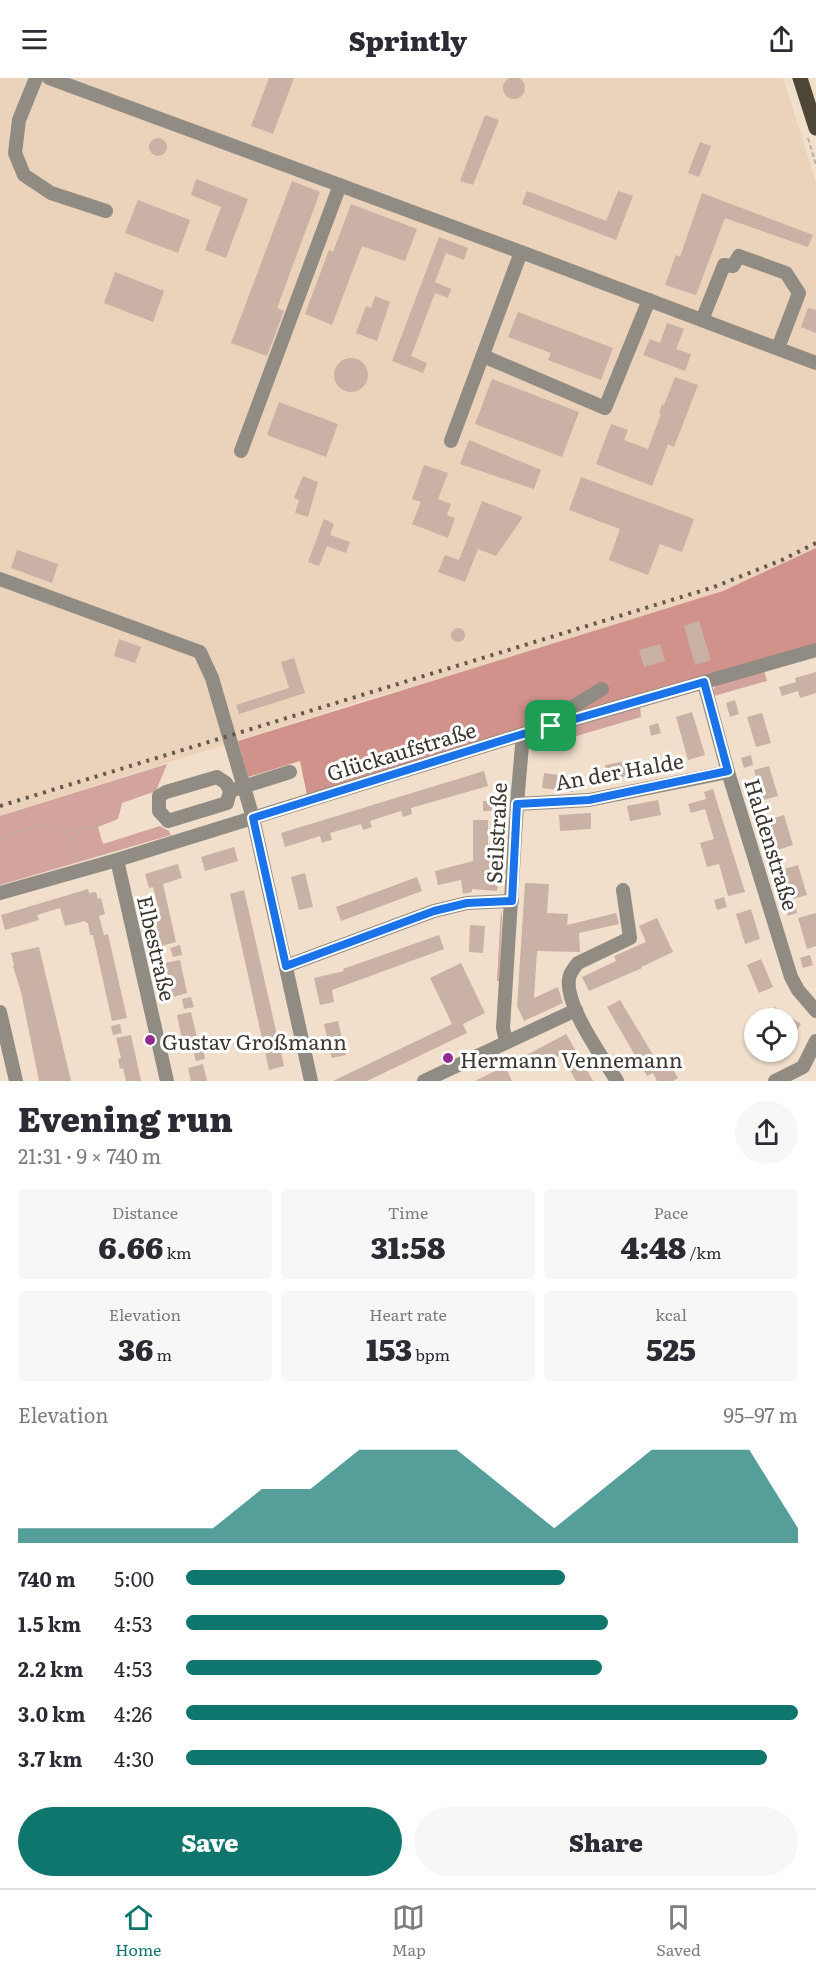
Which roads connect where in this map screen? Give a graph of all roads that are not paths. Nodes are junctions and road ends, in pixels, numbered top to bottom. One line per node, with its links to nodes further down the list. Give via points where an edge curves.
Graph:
1 (36, 78): 6 (street, via 19,120 15,153 24,175 51,193)
2 (49, 78): 5 (street)
3 (800, 78): 4 (main road)
4 (816, 128)
5 (340, 185): 7 (street); 14 (street)
6 (106, 211)
7 (521, 252): 8 (street); 11 (street)
8 (649, 300): 9 (street); 11 (street, via 605,408)
9 (702, 320): 10 (street); 10 (street, via 724,265 733,266 739,256 786,273 799,293)
10 (778, 348): 12 (street)
11 (483, 356): 13 (street)
12 (816, 363)
13 (452, 441)
14 (241, 452)
15 (0, 579): 23 (street, via 200,652 212,678)
16 (816, 650): 17 (street, Glückaufstraße)
17 (704, 682): 19 (street, Glückaufstraße); 22 (street, Haldenstraße)
18 (602, 689): 19 (street, via 564,712)
19 (551, 726): 20 (street, Glückaufstraße)
20 (523, 734): 24 (street, Seilstraße); 25 (street, Glückaufstraße)
21 (290, 771): 23 (street)
22 (728, 771): 24 (street, An der Halde, via 589,800); 32 (street, Haldenstraße, via 791,977)
23 (237, 790): 23 (street, via 217,777 159,796 159,811 168,821 227,803); 25 (street)
24 (517, 804): 29 (street, Seilstraße)
25 (253, 818): 26 (street, Glückaufstraße); 30 (street)
26 (117, 860): 28 (street, Glückaufstraße); 38 (street, Elbestraße)
27 (623, 890): 31 (street, via 630,938 588,956 572,970 569,986)
28 (0, 893)
29 (512, 901): 30 (street, via 467,903 441,909); 34 (street, Seilstraße, via 503,1028)
30 (286, 966): 39 (street)
31 (576, 1010): 34 (street); 41 (street)
32 (816, 1011)
33 (0, 1012): 37 (street)
34 (506, 1041): 36 (street)
35 (816, 1041): 42 (street, via 803,1067)
36 (448, 1076): 40 (street)
37 (16, 1081)
38 (167, 1081)
39 (311, 1081)
40 (424, 1081)
41 (617, 1081)
42 (775, 1081)

